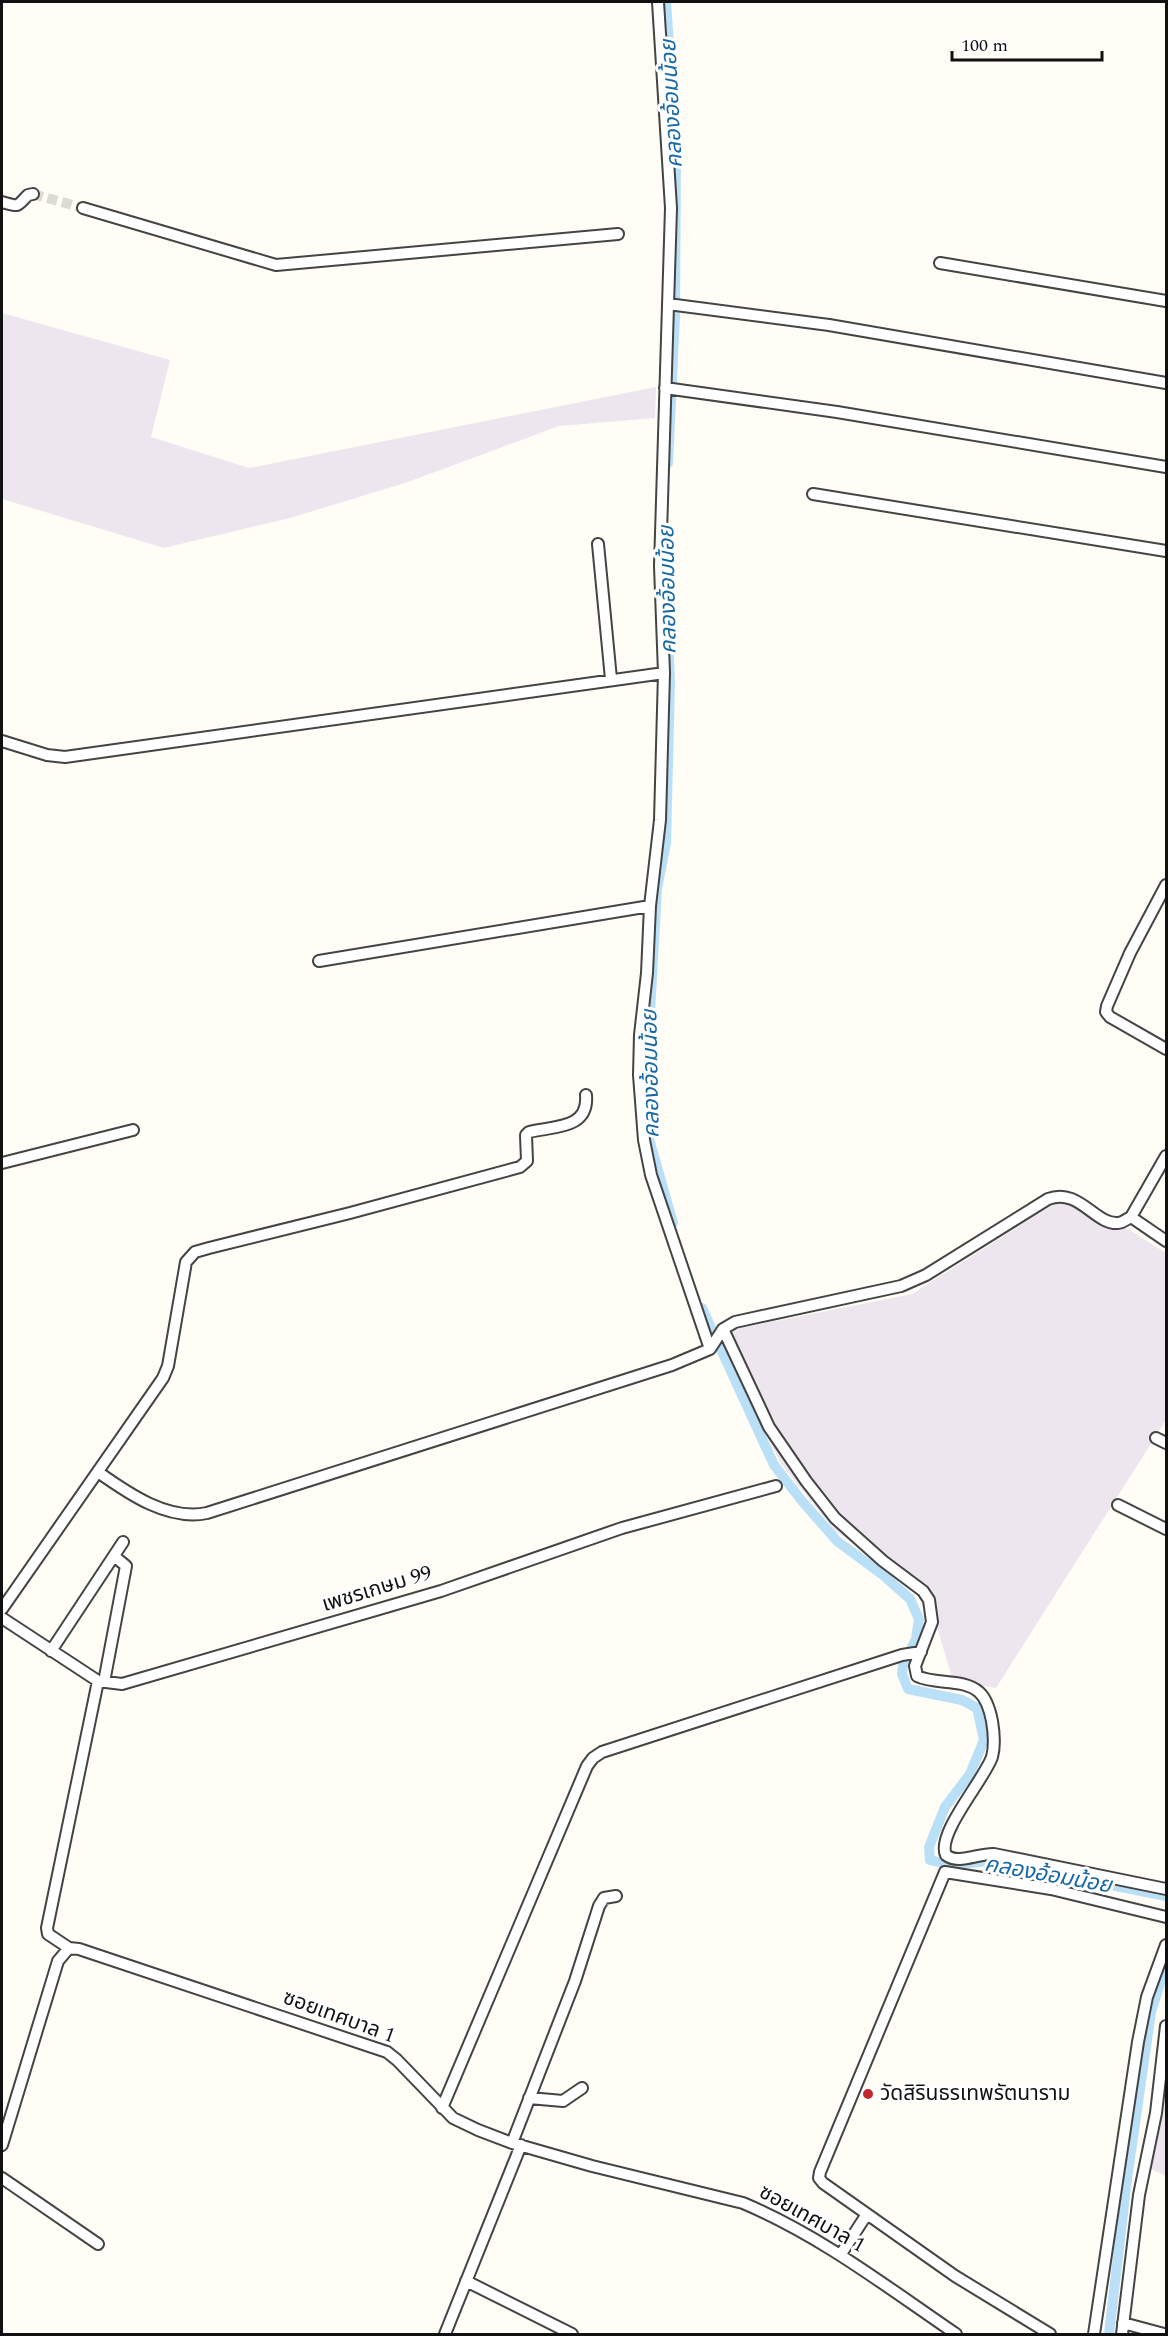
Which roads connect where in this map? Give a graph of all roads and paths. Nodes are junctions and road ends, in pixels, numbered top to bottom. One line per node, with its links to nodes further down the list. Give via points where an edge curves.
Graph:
1 (658, 2): 8 (street)
2 (33, 194): 3 (street, via 21,205)
3 (2, 202)
4 (83, 208): 5 (street, via 276,265)
5 (618, 234)
6 (940, 263): 7 (street)
7 (1167, 301)
8 (673, 304): 9 (street, via 828,325); 10 (street)
9 (1167, 383)
10 (669, 389): 11 (street); 15 (street, via 660,566)
11 (1167, 466)
12 (813, 494): 14 (street)
13 (598, 544): 16 (street)
14 (1167, 551)
15 (664, 673): 16 (street); 19 (street, via 660,820)
16 (611, 679): 17 (street, via 65,757)
17 (2, 741)
18 (1167, 885): 21 (street, via 1130,952 1107,1012)
19 (650, 906): 20 (street); 29 (street, via 639,1065 644,1140 651,1175)
20 (319, 961)
21 (1167, 1049)
22 (586, 1095): 30 (street, via 586,1111 580,1120 526,1135 527,1161 520,1167 189,1256 163,1378)
23 (133, 1130): 25 (street)
24 (1167, 1156): 26 (street)
25 (2, 1163)
26 (1131, 1217): 27 (street); 28 (street, via 1111,1222 1059,1195 914,1281 744,1320)
27 (1167, 1241)
28 (722, 1330): 29 (street); 39 (street, via 769,1427 806,1481 835,1518 929,1600 932,1622)
29 (712, 1347): 30 (street, via 672,1365 207,1513 184,1516 128,1493)
30 (98, 1472): 36 (street)
31 (776, 1486): 40 (street, เพชรเกษม 99, via 622,1528 441,1591 138,1681)
32 (1118, 1505): 33 (street)
33 (1167, 1529)
34 (123, 1542): 35 (street)
35 (114, 1556): 38 (street); 40 (street, via 126,1566)
36 (2, 1609)
37 (2, 1618): 38 (street)
38 (51, 1651): 40 (street)
39 (919, 1652): 41 (street, via 917,1676 977,1691 991,1713 992,1758 955,1820 944,1846 946,1855 955,1860 994,1854); 49 (street, via 714,1715 593,1758)
40 (101, 1682): 45 (street, via 47,1928 48,1934)
41 (1167, 1889)
42 (616, 1896): 48 (street, via 604,1899 599,1906 575,1981)
43 (1167, 1917): 53 (street, via 1051,1890 945,1872 819,2178)
44 (1167, 1945): 62 (street, via 1147,1997 1138,2042)
45 (69, 1948): 49 (street, ซอยเทศบาล 1, via 79,1948 387,2052); 51 (street, via 58,1961)
46 (1167, 2026): 57 (street)
47 (582, 2088): 48 (street, via 563,2101)
48 (529, 2098): 50 (street)
49 (442, 2108): 50 (street, ซอยเทศบาล 1, via 463,2124)
50 (516, 2144): 55 (street, ซอยเทศบาล 1, via 743,2203); 56 (street)
51 (2, 2145)
52 (2, 2178): 54 (street)
53 (867, 2214): 55 (street); 61 (street, via 955,2276)
54 (98, 2244)
55 (841, 2254): 60 (street, ซอยเทศบาล 1)
56 (466, 2281): 58 (street); 59 (street)
57 (1122, 2329): 63 (street)
58 (445, 2334)
59 (572, 2334)
60 (956, 2334)
61 (1050, 2334)
62 (1094, 2334)
63 (1164, 2334)

